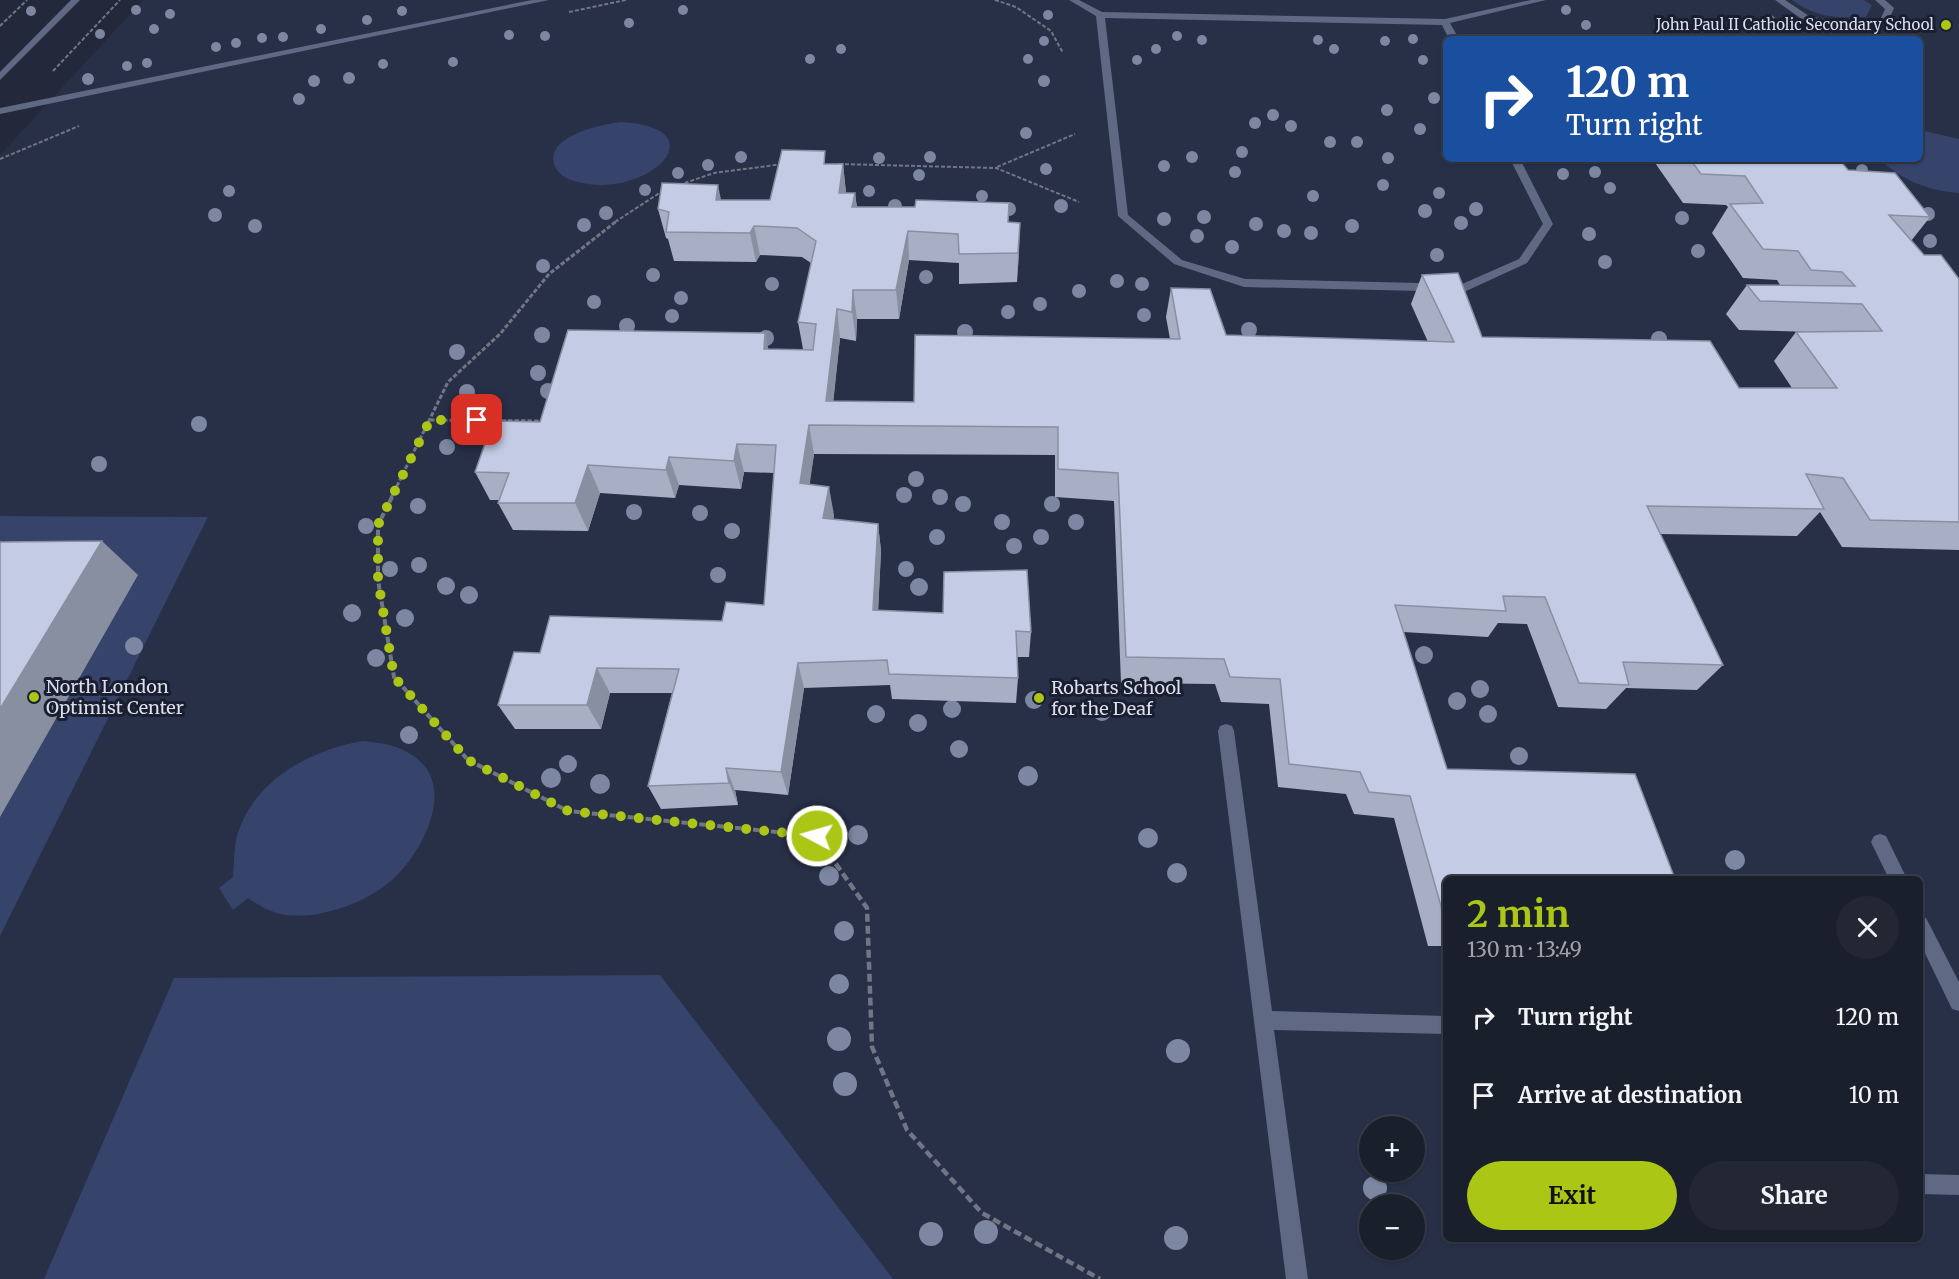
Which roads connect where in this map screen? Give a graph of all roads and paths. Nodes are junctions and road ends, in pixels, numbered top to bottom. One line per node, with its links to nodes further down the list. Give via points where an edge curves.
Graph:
1 (27, 0): 12 (path)
2 (76, 0): 16 (street)
3 (120, 0): 15 (path)
4 (545, 0): 17 (street)
5 (995, 0): 14 (path, via 1016,8 1051,31)
6 (1073, 0): 10 (street)
7 (1542, 0): 11 (street)
8 (1779, 0): 9 (street, via 1806,18 1859,29 1885,20 1890,8)
9 (1880, 0)
10 (1100, 15): 11 (street); 19 (street, via 1123,216 1178,262 1244,283 1464,288 1524,261 1548,224)
11 (1445, 22): 13 (street)
12 (0, 26)
13 (1452, 36)
14 (1063, 53)
15 (51, 73)
16 (0, 76)
17 (0, 111)
18 (1075, 134): 22 (path)
19 (1517, 162)
20 (788, 163): 24 (path, via 714,173 663,191 610,225 549,274 500,334 448,382)
21 (834, 164): 22 (path)
22 (996, 168): 23 (path)
23 (1079, 202)
24 (430, 420): 25 (path); 35 (path, via 378,525 378,580 394,677 468,760 568,811 817,836 867,908 872,1047 906,1130 982,1213)
25 (548, 421)
26 (1226, 730): 31 (street)
27 (1880, 842): 28 (street)
28 (1897, 876)
29 (1923, 930): 30 (street)
30 (1959, 1002)
31 (1263, 1020): 32 (street); 36 (street)
32 (1443, 1025)
33 (1923, 1184): 34 (street)
34 (1959, 1185)
35 (1100, 1279)
36 (1297, 1279)

